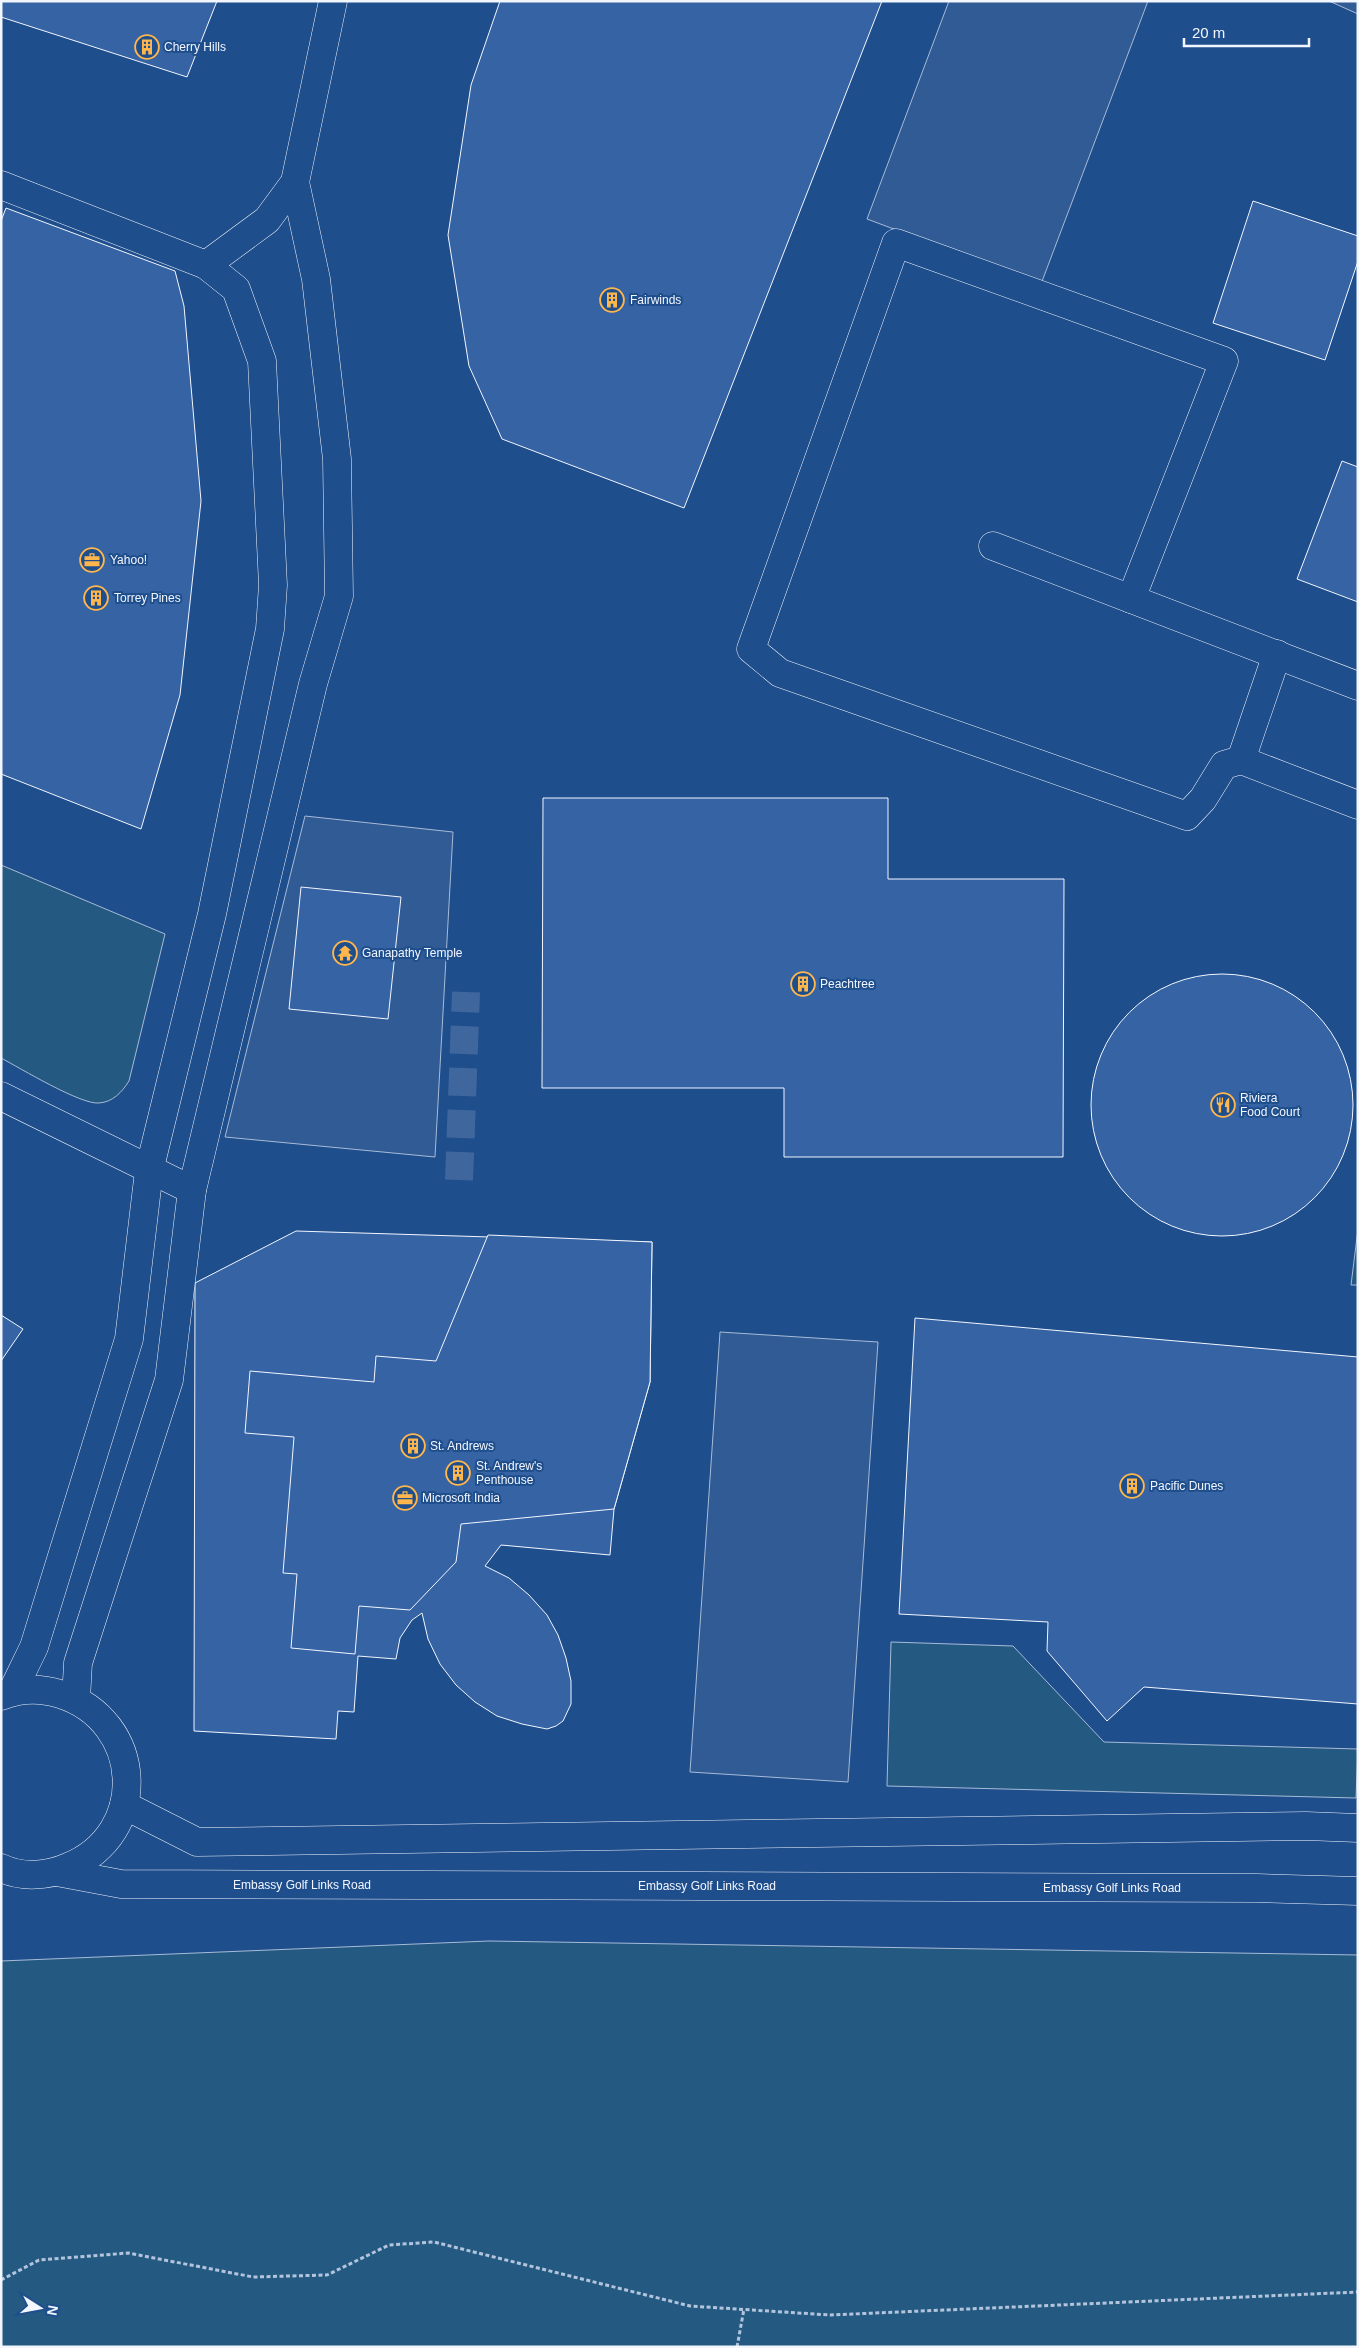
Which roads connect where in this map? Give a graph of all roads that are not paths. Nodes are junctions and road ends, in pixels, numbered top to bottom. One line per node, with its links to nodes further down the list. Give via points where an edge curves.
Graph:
1 (333, 1): 2 (street)
2 (295, 182): 4 (street, via 268,220); 13 (street, via 316,279 336,449 339,596 312,684)
3 (1, 184): 4 (street)
4 (206, 265): 12 (street, via 236,289 262,362 273,585 270,629 214,904)
5 (993, 546): 6 (street)
6 (1131, 599): 7 (street); 9 (street, via 1224,361 896,243 751,649 780,673 1187,816 1203,800 1224,766)
7 (1277, 654): 8 (street); 9 (street)
8 (1358, 686)
9 (1241, 760): 10 (street)
10 (1358, 805)
11 (1, 1096): 12 (street)
12 (150, 1171): 13 (street); 14 (street, via 130,1339 34,1647)
13 (192, 1190): 15 (street, via 169,1380 78,1663)
14 (6, 1694): 15 (street, via 43,1689)
15 (76, 1699): 16 (street, via 100,1716 119,1742 127,1773)
16 (124, 1805): 17 (street, via 197,1842 1306,1826); 19 (street, via 115,1828 100,1848)
17 (1358, 1828)
18 (2, 1870): 19 (street, via 30,1875)
19 (57, 1872): 20 (street, Embassy Golf Links Road, via 122,1884)
20 (1358, 1891)

